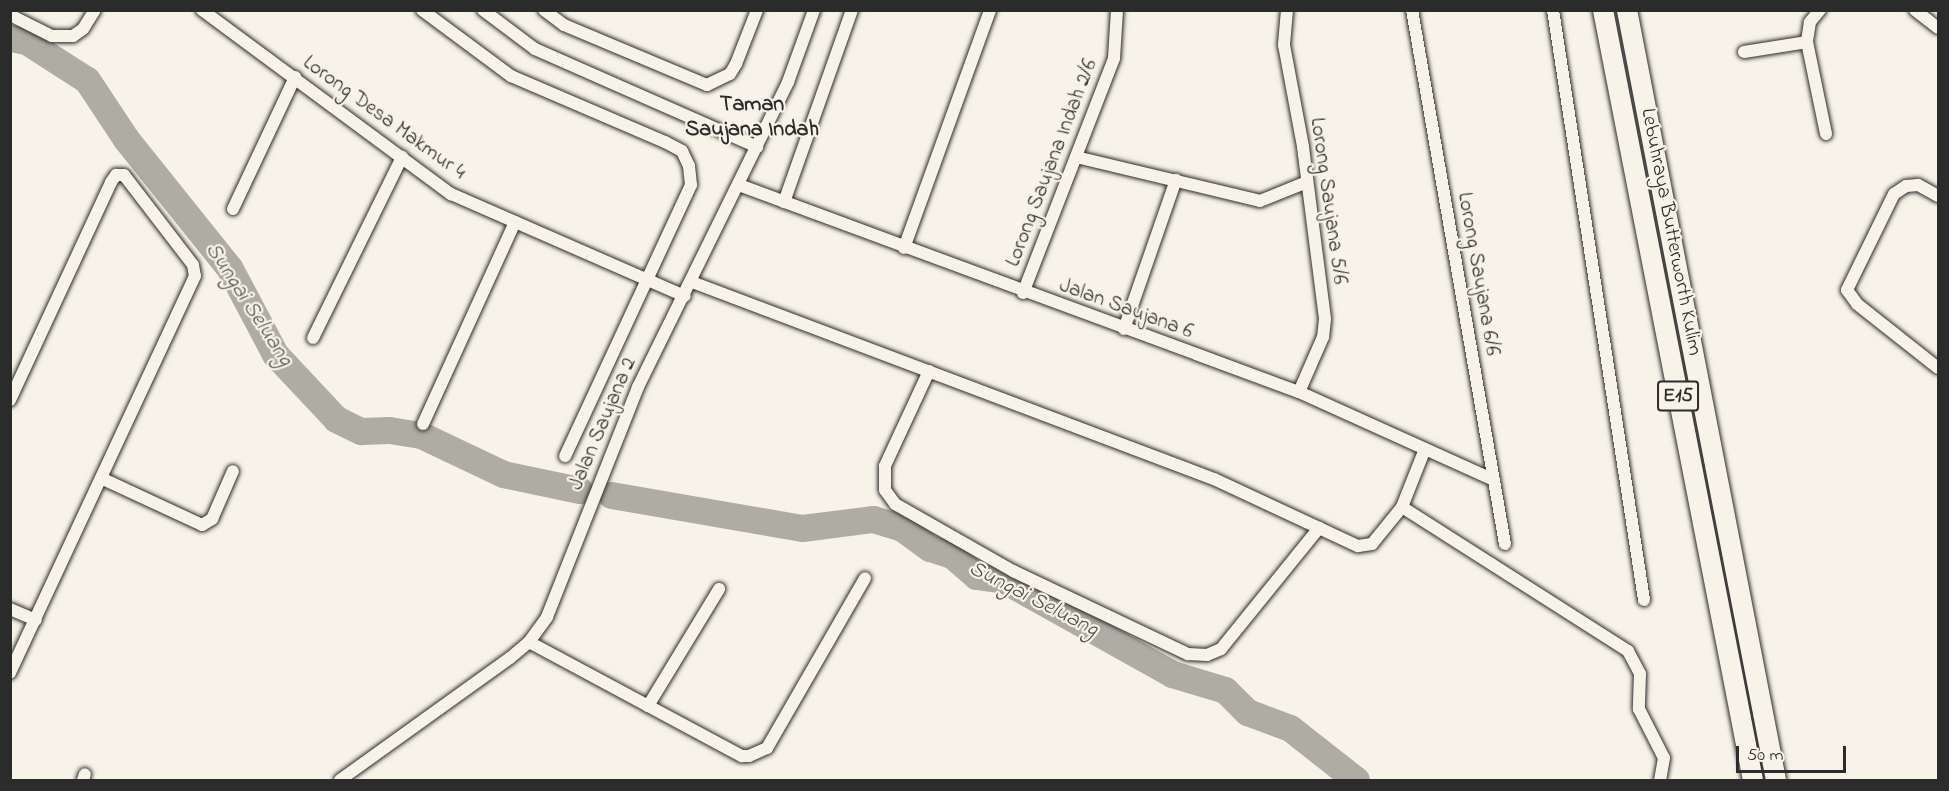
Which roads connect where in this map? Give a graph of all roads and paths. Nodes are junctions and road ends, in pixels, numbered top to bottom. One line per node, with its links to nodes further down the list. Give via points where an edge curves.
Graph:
1 (95, 10): 18 (street, via 83,29 73,36 52,36)
2 (202, 10): 23 (street, Lorong Desa Makmur 4)
3 (422, 10): 36 (street, via 511,76 682,151 690,166 691,185)
4 (483, 10): 25 (street, via 535,49)
5 (544, 10): 19 (street)
6 (757, 10): 19 (street, via 736,64 719,81 707,85)
7 (814, 10): 25 (street, Jalan Saujana 2, via 788,82)
8 (852, 10): 32 (street)
9 (990, 10): 35 (street)
10 (1117, 10): 27 (street, Lorong Saujana Indah 2/6, via 1114,58)
11 (1287, 10): 29 (street, Lorong Saujana 5/6, via 1284,45)
12 (1412, 10): 51 (street, Lorong Saujana 6/6)
13 (1553, 10): 57 (street)
14 (1603, 10): 65 (highway, Lebuhraya Butterworth Kulim / E15)
15 (1627, 10): 66 (highway, Lebuhraya Butterworth Kulim / E15)
16 (1820, 10): 21 (street, via 1810,22)
17 (1915, 10): 20 (street)
18 (10, 15)
19 (559, 15)
20 (1938, 28)
21 (1807, 42): 22 (street); 24 (street)
22 (1744, 52)
23 (295, 77): 26 (street, Lorong Desa Makmur 4); 33 (street)
24 (1826, 134)
25 (757, 147): 30 (street, Jalan Saujana 2)
26 (402, 157): 34 (street, Lorong Desa Makmur 4, via 451,194); 41 (street)
27 (1076, 157): 28 (street); 38 (street, Lorong Saujana Indah 2/6)
28 (1176, 180): 29 (street, via 1260,201); 40 (street)
29 (1307, 182): 44 (street, Lorong Saujana 5/6, via 1324,319 1323,337)
30 (739, 185): 32 (street, Jalan Saujana 6); 37 (street, Jalan Saujana 2)
31 (1938, 196): 42 (street, via 1918,186 1906,186 1894,194 1847,290 1857,304)
32 (784, 202): 35 (street, Jalan Saujana 6)
33 (233, 209)
34 (515, 222): 36 (street, Lorong Desa Makmur 4); 46 (street)
35 (904, 248): 38 (street, Jalan Saujana 6)
36 (650, 281): 39 (street, Lorong Desa Makmur 4); 48 (street)
37 (692, 282): 39 (street, Jalan Saujana 2); 43 (street)
38 (1023, 292): 40 (street, Jalan Saujana 6)
39 (685, 296): 60 (street, Jalan Saujana 2, via 638,387 547,616)
40 (1124, 329): 44 (street, Jalan Saujana 6)
41 (313, 339)
42 (1938, 368)
43 (929, 371): 53 (street, via 1214,479); 53 (street, via 885,466 885,490 895,504 1013,571 1188,654 1207,655 1221,649)
44 (1299, 392): 47 (street, Jalan Saujana 6)
45 (10, 400): 50 (street, via 111,182 116,175 124,175 193,265 195,276)
46 (423, 424)
47 (1425, 449): 51 (street, Jalan Saujana 6); 52 (street)
48 (565, 456)
49 (234, 471): 50 (street, via 212,519 202,525)
50 (103, 479): 59 (street)
51 (1494, 480): 54 (street, Lorong Saujana 6/6)
52 (1402, 507): 53 (street, via 1372,544 1358,546); 64 (street, via 1628,651 1640,674 1639,709 1664,758)
53 (1318, 528)
54 (1505, 544)
55 (865, 578): 62 (street, via 767,748 759,753 742,756)
56 (719, 589): 62 (street)
57 (1644, 600)
58 (10, 609): 59 (street)
59 (36, 620): 61 (street)
60 (529, 642): 62 (street); 63 (street, Jalan Saujana 2)
61 (10, 673)
62 (648, 706)
63 (340, 780)
64 (1660, 780)
65 (1753, 780)
66 (1776, 780)

